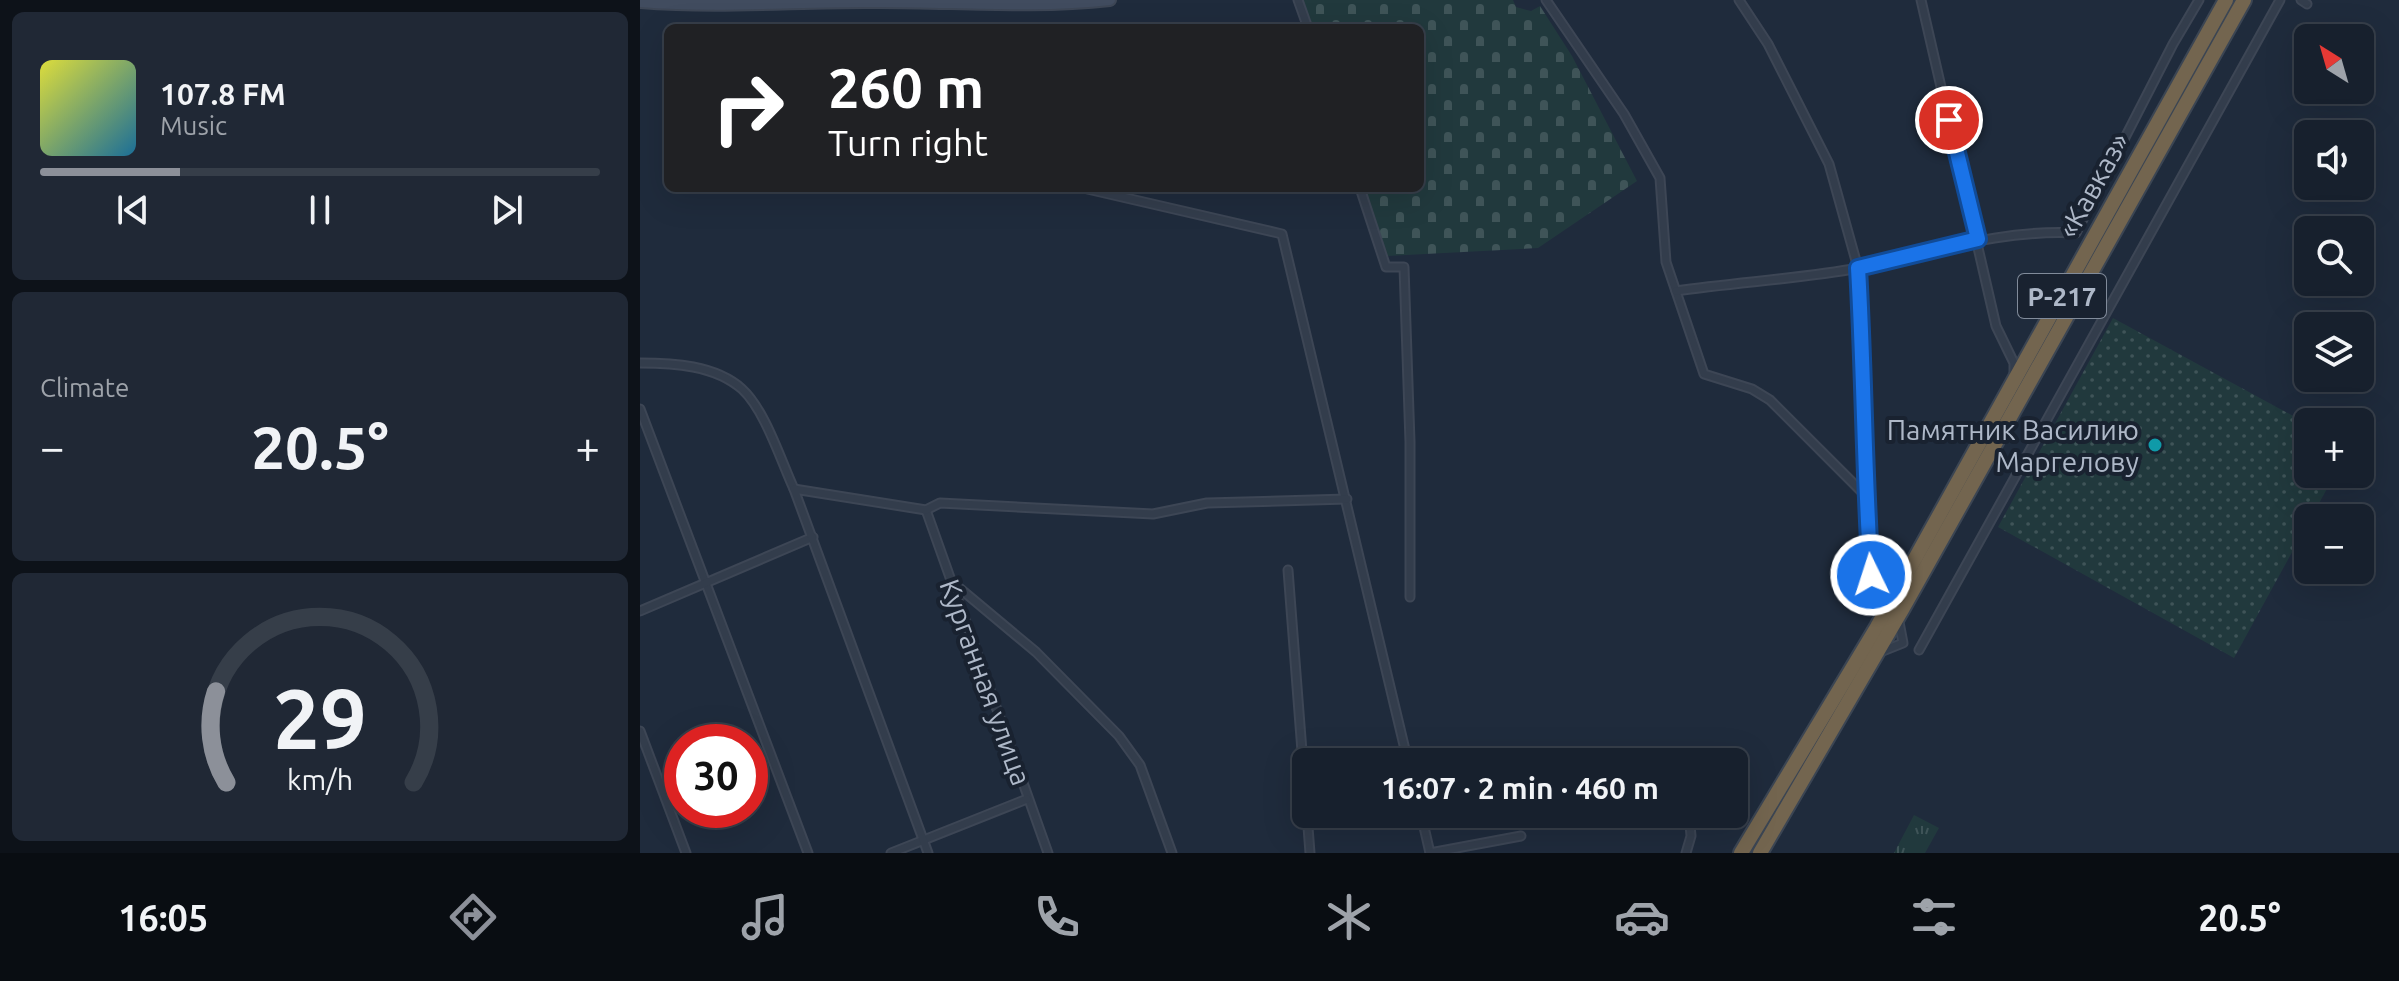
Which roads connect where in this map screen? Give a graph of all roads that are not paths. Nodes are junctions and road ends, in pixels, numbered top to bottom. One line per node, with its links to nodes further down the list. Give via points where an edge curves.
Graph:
1 (1110, 0): 10 (street)
2 (1298, 0): 11 (street)
3 (1546, 0): 16 (street, via 1624,114 1660,178 1666,262)
4 (1739, 0): 15 (street, via 1768,44 1829,164)
5 (1921, 0): 14 (street)
6 (2199, 0): 14 (street, via 2076,233)
7 (2226, 0): 17 (highway, «Кавказ» / Р-217)
8 (2244, 0): 55 (highway, «Кавказ» / Р-217)
9 (2280, 0): 35 (street)
10 (640, 2)
11 (1307, 24)
12 (1100, 192): 24 (street, via 1282,234)
13 (1361, 192): 32 (street, via 1386,267 1404,267)
14 (1978, 239): 15 (street); 18 (street)
15 (1858, 268): 16 (street); 23 (street)
16 (1676, 291): 23 (street, via 1704,374 1770,400)
17 (2035, 343): 18 (street, via 2018,354); 20 (highway, «Кавказ» / Р-217)
18 (2004, 344): 20 (street, via 2014,363)
19 (640, 363): 22 (street, via 675,363 718,374 742,389)
20 (2014, 381): 31 (highway, «Кавказ» / Р-217)
21 (640, 409): 29 (street)
22 (794, 489): 25 (street); 26 (street)
23 (1865, 495): 30 (street)
24 (1347, 499): 25 (street, via 1207,503 1153,514 940,503); 38 (street)
25 (926, 510): 28 (street, Курганная улица)
26 (813, 537): 29 (street); 44 (street)
27 (1288, 570): 37 (street)
28 (948, 578): 39 (street, Курганная улица); 50 (street, via 1036,652 1119,736 1140,765)
29 (706, 584): 33 (street); 46 (street)
30 (1876, 589): 31 (street); 34 (street)
31 (1897, 591): 34 (highway, «Кавказ» / Р-217)
32 (1410, 597)
33 (640, 611)
34 (1883, 616): 54 (highway, «Кавказ» / Р-217)
35 (1919, 650)
36 (640, 731): 45 (street)
37 (1302, 748)
38 (1405, 748)
39 (1027, 799): 44 (street); 49 (street, Курганная улица)
40 (1308, 828): 51 (street)
41 (1424, 828): 52 (street)
42 (1690, 828): 53 (street)
43 (1521, 836): 52 (street)
44 (923, 840): 47 (street); 48 (street)
45 (686, 853)
46 (808, 853)
47 (891, 853)
48 (928, 853)
49 (1048, 853)
50 (1172, 853)
51 (1310, 853)
52 (1430, 853)
53 (1686, 853)
54 (1741, 853)
55 (1760, 853)

